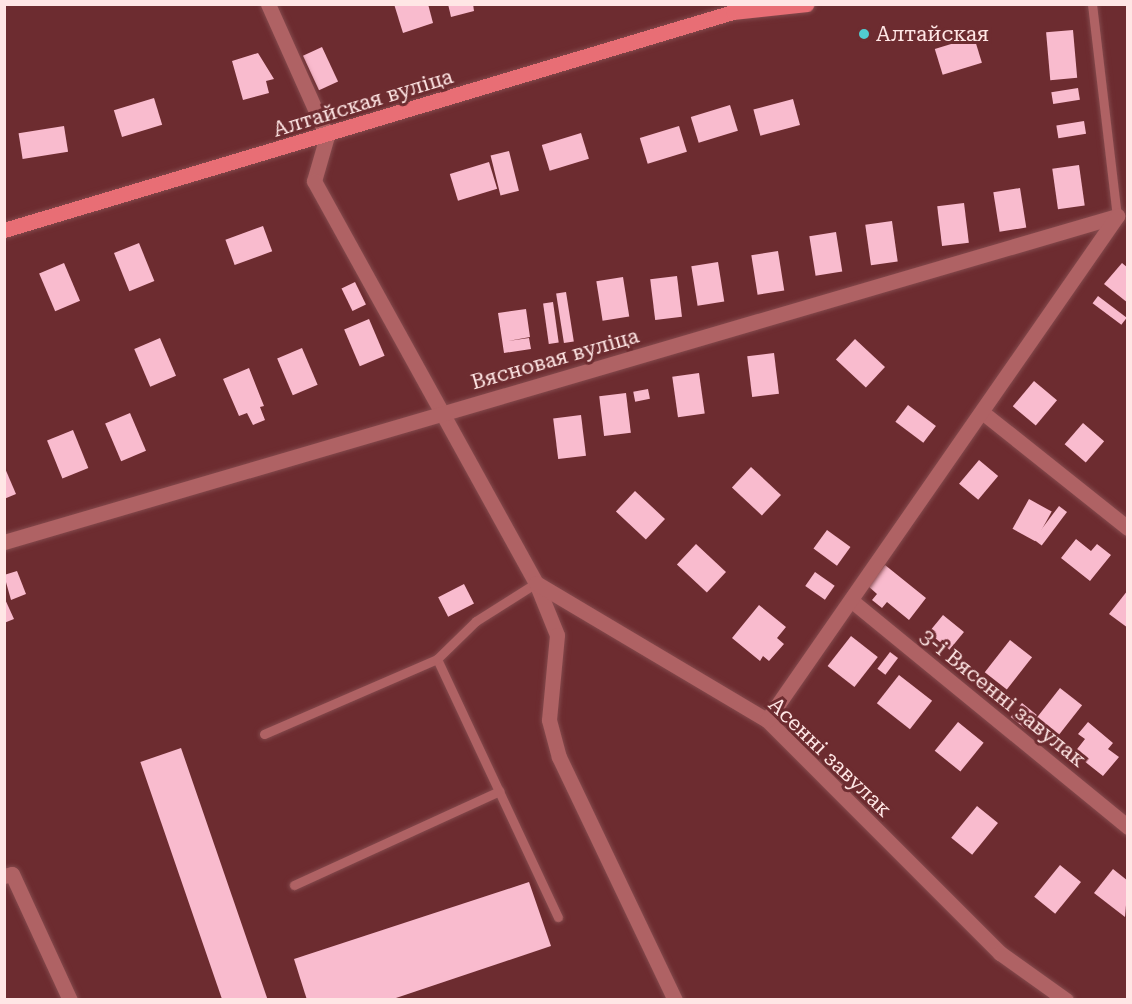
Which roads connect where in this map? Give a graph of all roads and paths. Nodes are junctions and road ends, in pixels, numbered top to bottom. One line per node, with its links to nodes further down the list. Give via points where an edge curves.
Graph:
1 (268, 4): 5 (street)
2 (807, 4): 4 (main road, Алтайская вуліца)
3 (1092, 4): 6 (lane)
4 (735, 7): 5 (main road, Алтайская вуліца)
5 (327, 136): 7 (main road, Алтайская вуліца); 9 (street, via 314,181)
6 (1122, 221): 8 (street); 9 (street, Вясновая вуліца)
7 (4, 230)
8 (981, 412): 10 (street); 13 (street)
9 (440, 414): 11 (street, Вясновая вуліца); 12 (street)
10 (1128, 528)
11 (4, 542)
12 (536, 583): 14 (lane, via 476,621); 15 (street, Асенні завулак); 23 (street, via 557,635 549,720 559,757)
13 (852, 601): 15 (street); 18 (street, 3-і Вясенні завулак)
14 (437, 659): 16 (lane); 17 (lane)
15 (767, 720): 24 (street, Асенні завулак, via 1000,953)
16 (264, 735)
17 (499, 791): 20 (lane); 21 (lane)
18 (1128, 827)
19 (4, 876): 22 (street, via 12,874)
20 (294, 885)
21 (558, 917)
22 (70, 999)
23 (675, 999)
24 (1066, 999)

